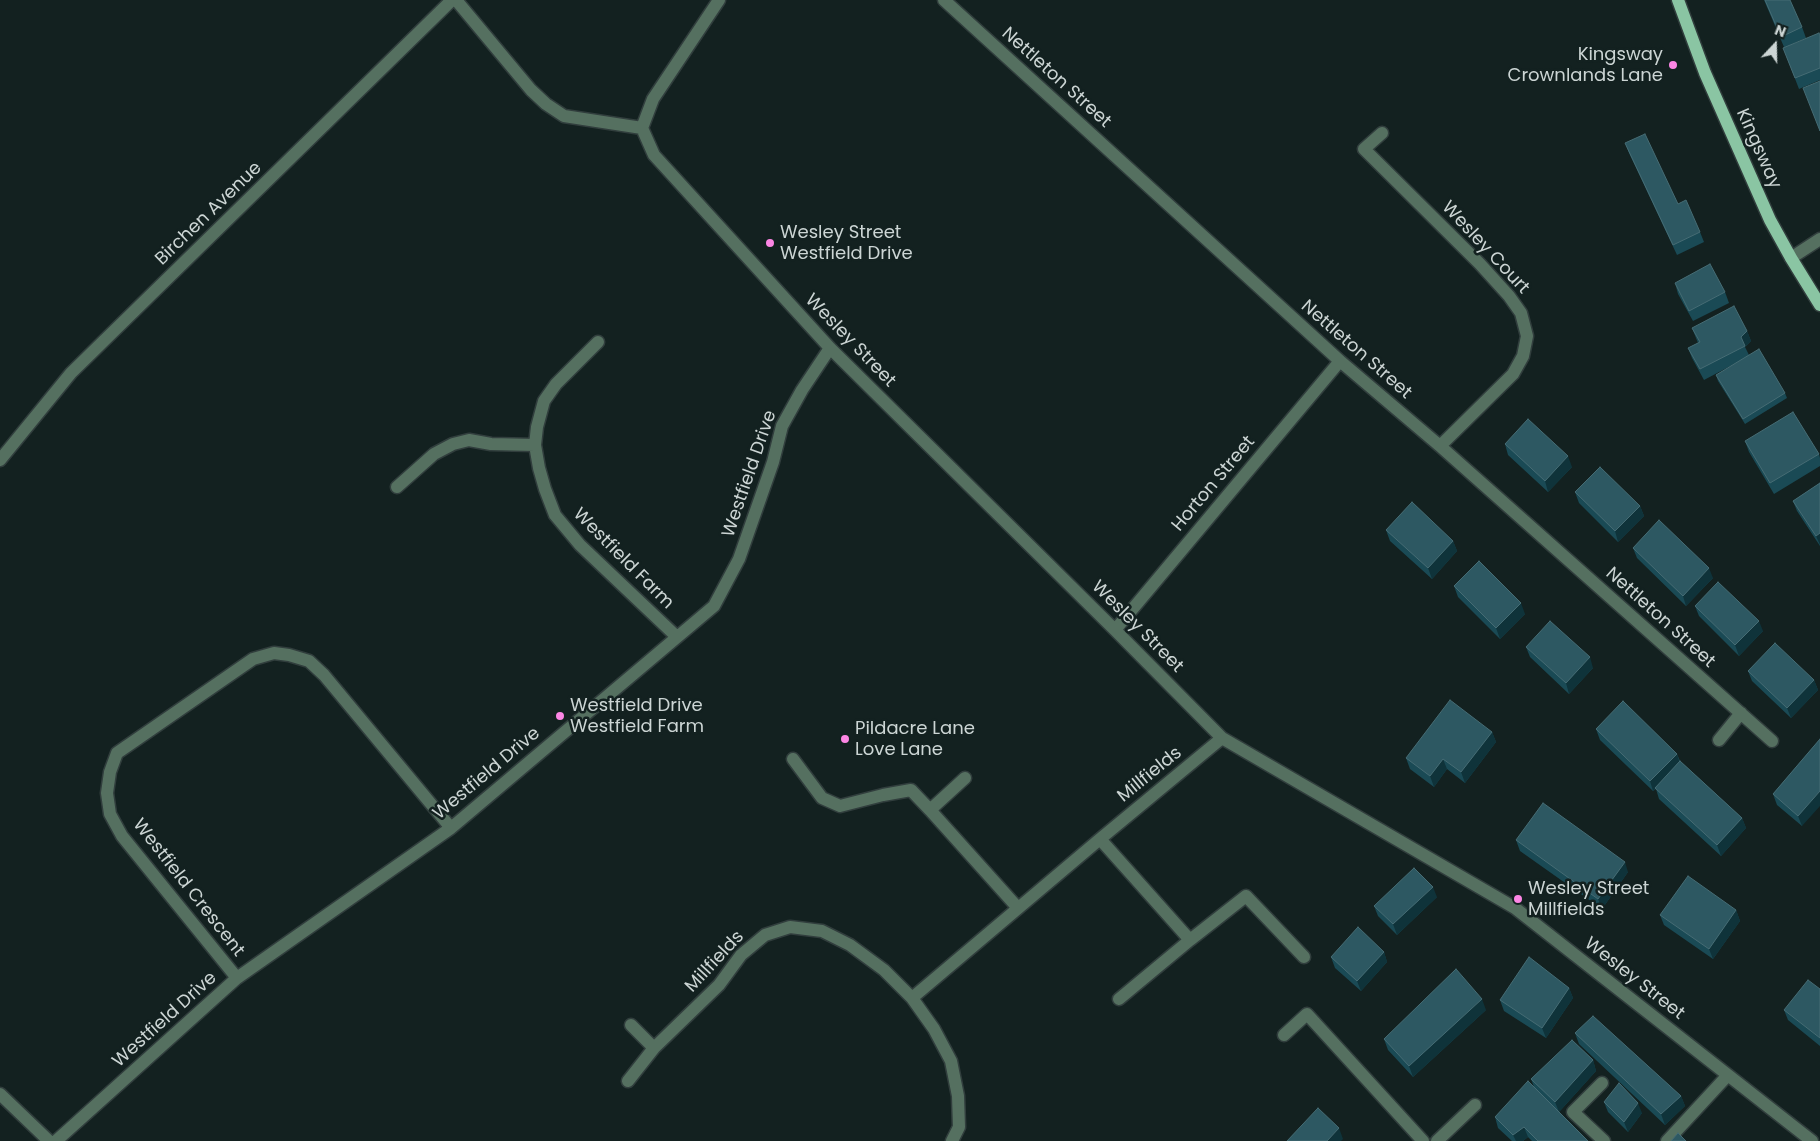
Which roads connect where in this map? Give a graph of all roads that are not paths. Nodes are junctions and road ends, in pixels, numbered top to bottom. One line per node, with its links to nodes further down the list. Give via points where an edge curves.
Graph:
1 (452, 0): 16 (street, Birchen Avenue, via 71,373)
2 (456, 0): 6 (street, via 546,104 564,116)
3 (719, 0): 6 (street, via 653,99)
4 (1678, 0): 9 (main road, Kingsway, via 1705,73 1770,220)
5 (948, 4): 13 (street, Nettleton Street)
6 (642, 128): 12 (street, Wesley Street, via 654,155)
7 (1382, 133): 15 (street, Wesley Court, via 1364,149 1509,296 1521,313 1527,336 1523,356 1513,374)
8 (1820, 239): 9 (street)
9 (1791, 258): 10 (main road, Kingsway)
10 (1820, 305)
11 (598, 342): 14 (street, Westfield Farm, via 556,384 544,401)
12 (830, 348): 18 (street, Wesley Street); 19 (street, Westfield Drive, via 782,426 773,462 739,559 714,606)
13 (1340, 361): 15 (street, Nettleton Street); 18 (street, Horton Street)
14 (535, 445): 17 (street, via 469,440 453,444 434,454); 19 (street, Westfield Farm, via 545,490 555,516 580,545)
15 (1440, 446): 20 (street, Nettleton Street)
16 (0, 460)
17 (397, 487)
18 (1115, 630): 21 (street, Wesley Street)
19 (677, 637): 27 (street, Westfield Drive)
20 (1741, 714): 22 (street); 23 (street, Nettleton Street)
21 (1222, 738): 28 (street, Millfields); 38 (street, Wesley Street, via 1515,908)
22 (1719, 740)
23 (1772, 741)
24 (793, 759): 26 (street, via 822,798 840,806 911,790)
25 (965, 778): 26 (street)
26 (930, 810): 29 (street)
27 (451, 828): 32 (street, Westfield Drive); 32 (street, Westfield Crescent, via 324,675 309,661 289,655 274,652 253,658 117,753 107,793 110,814 122,836)
28 (1100, 839): 29 (street, Millfields); 30 (street)
29 (1018, 908): 33 (street, Millfields)
30 (1190, 940): 31 (street, via 1246,896); 34 (street)
31 (1304, 957)
32 (237, 978): 44 (street, Westfield Drive)
33 (912, 998): 37 (street, Millfields, via 884,970 850,945 822,931 790,927 765,935 741,955 719,985); 45 (street, Millfields, via 934,1029 950,1061 958,1096 959,1127)
34 (1119, 999)
35 (631, 1026): 37 (street)
36 (1284, 1034): 46 (street, via 1307,1014)
37 (654, 1048): 39 (street, Millfields)
38 (1728, 1075): 49 (street); 50 (street, Wesley Street)
39 (628, 1081)
40 (1602, 1083): 48 (street, via 1573,1112)
41 (0, 1094): 43 (street)
42 (1475, 1105): 47 (street)
43 (49, 1141)
44 (56, 1141)
45 (952, 1141)
46 (1423, 1141)
47 (1436, 1141)
48 (1604, 1141)
49 (1668, 1141)
50 (1812, 1141)

